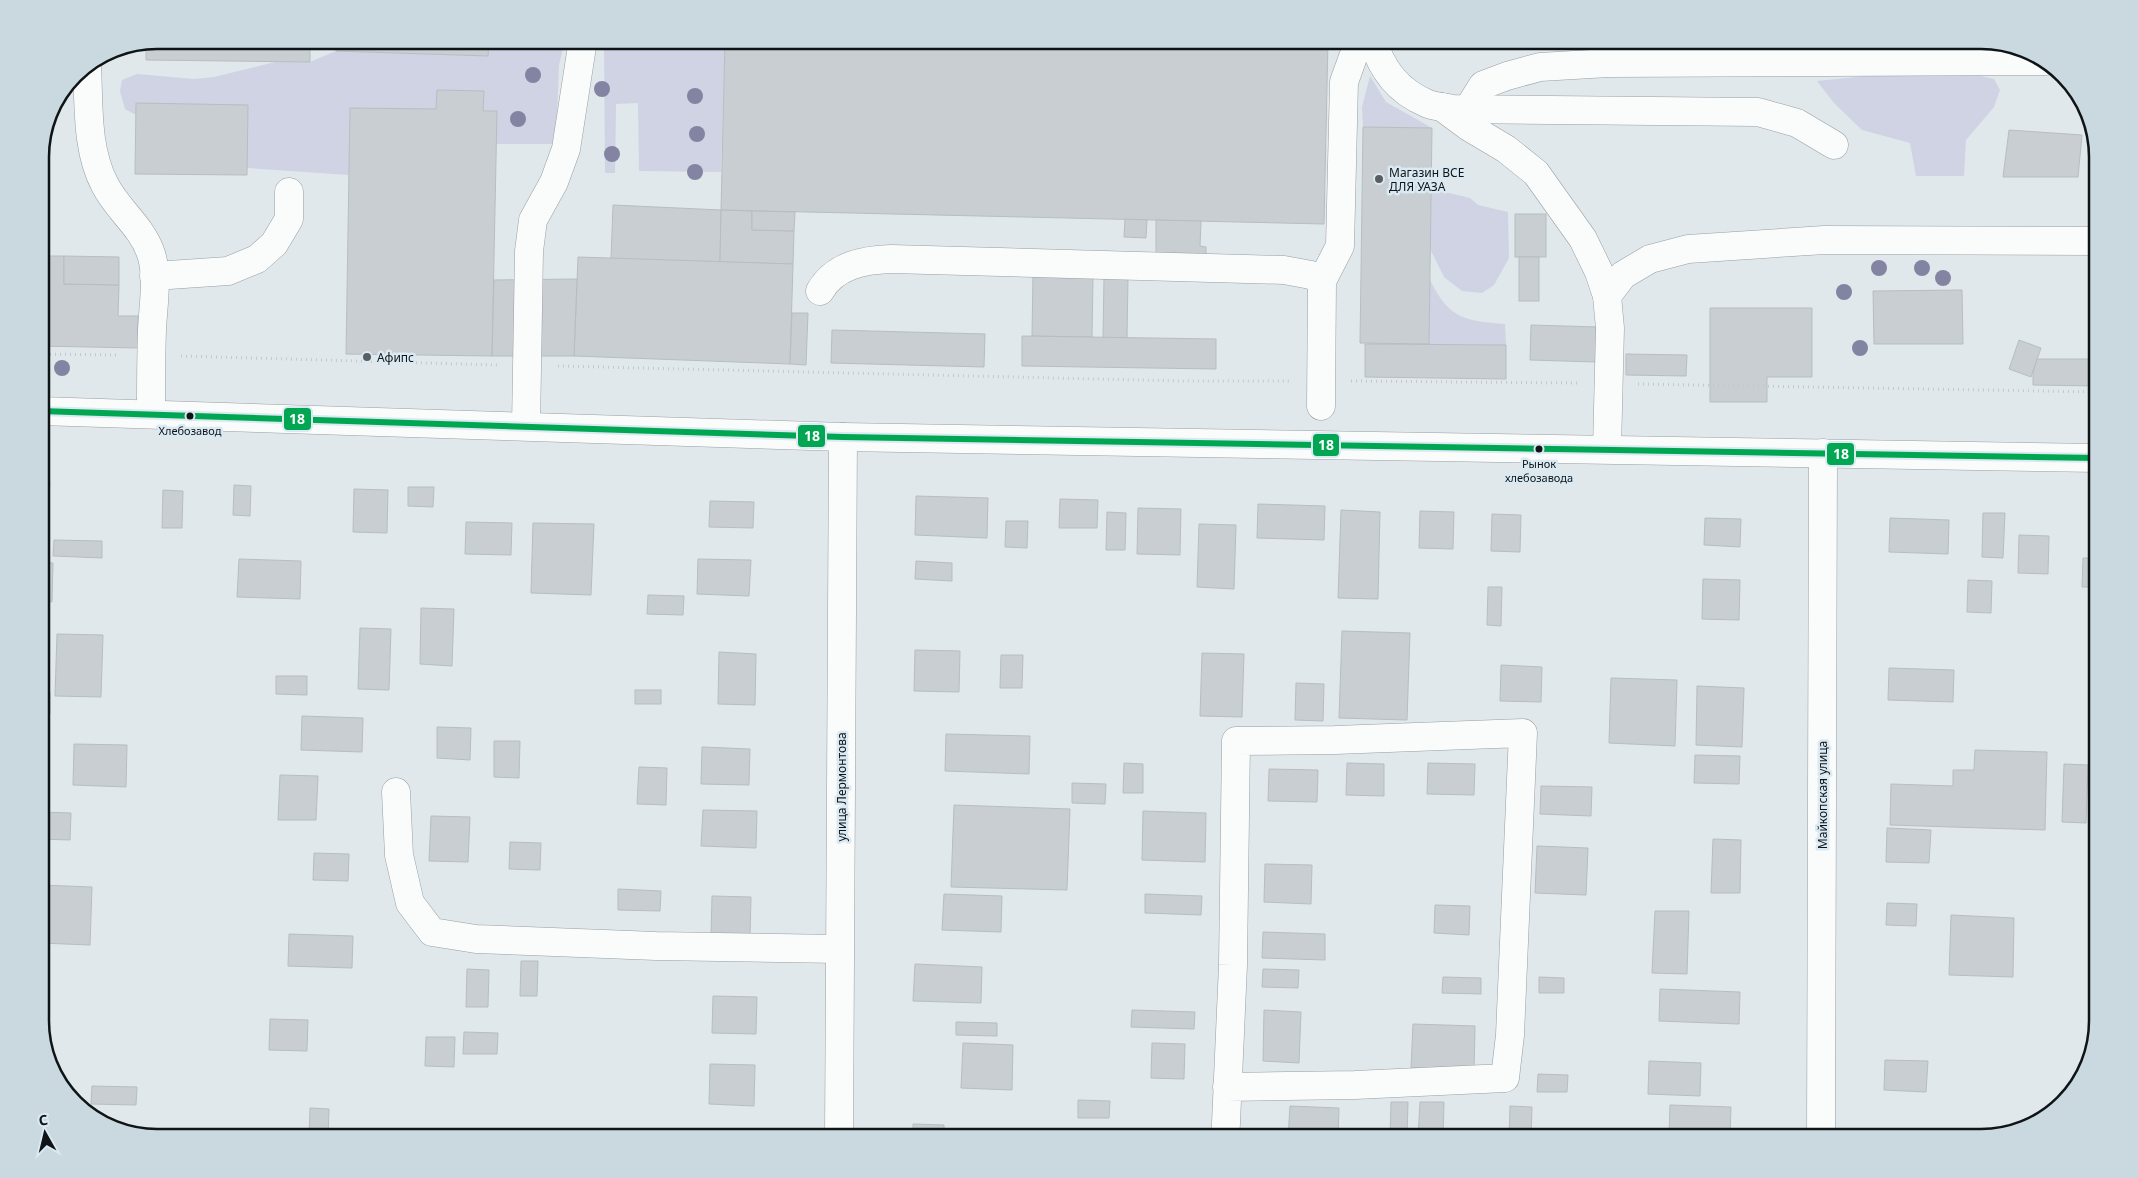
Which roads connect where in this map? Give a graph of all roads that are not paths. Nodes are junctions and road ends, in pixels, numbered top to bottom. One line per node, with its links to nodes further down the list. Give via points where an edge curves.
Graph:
1 (582, 49): 17 (street, via 566,149 554,182 533,220 529,251)
2 (1357, 49): 11 (street, via 1344,82 1340,246)
3 (1377, 49): 6 (street, via 1387,75 1404,92 1428,104)
4 (2031, 61): 6 (street, via 1540,66 1483,85)
5 (88, 75): 10 (street, via 97,168 105,186 139,230 151,252)
6 (1455, 108): 7 (street, via 1758,112 1796,123); 13 (street, via 1469,127 1506,149 1536,173 1583,239)
7 (1834, 145)
8 (290, 192): 10 (street, via 289,219 274,244 257,259 228,271)
9 (2089, 241): 13 (street, via 1824,240 1688,249 1650,259 1623,275)
10 (154, 276): 16 (street)
11 (1322, 281): 12 (street, via 1311,275 1284,270 891,259 868,260 842,269 827,279); 14 (street)
12 (820, 291)
13 (1607, 296): 19 (street, via 1610,328)
14 (1321, 394)
15 (49, 411): 16 (street)
16 (151, 414): 17 (street)
17 (526, 426): 18 (street)
18 (843, 437): 19 (street); 23 (street, улица Лермонтова)
19 (1607, 449): 20 (street)
20 (1823, 453): 21 (street); 27 (street, Майкопская улица)
21 (2089, 458)
22 (396, 792): 23 (street, via 399,855 410,903 432,932 476,939)
23 (839, 949): 25 (street, улица Лермонтова)
24 (1227, 1087): 24 (street, via 1505,1078 1523,733 1236,741 1233,965); 26 (street)
25 (840, 1129)
26 (1225, 1129)
27 (1821, 1129)

